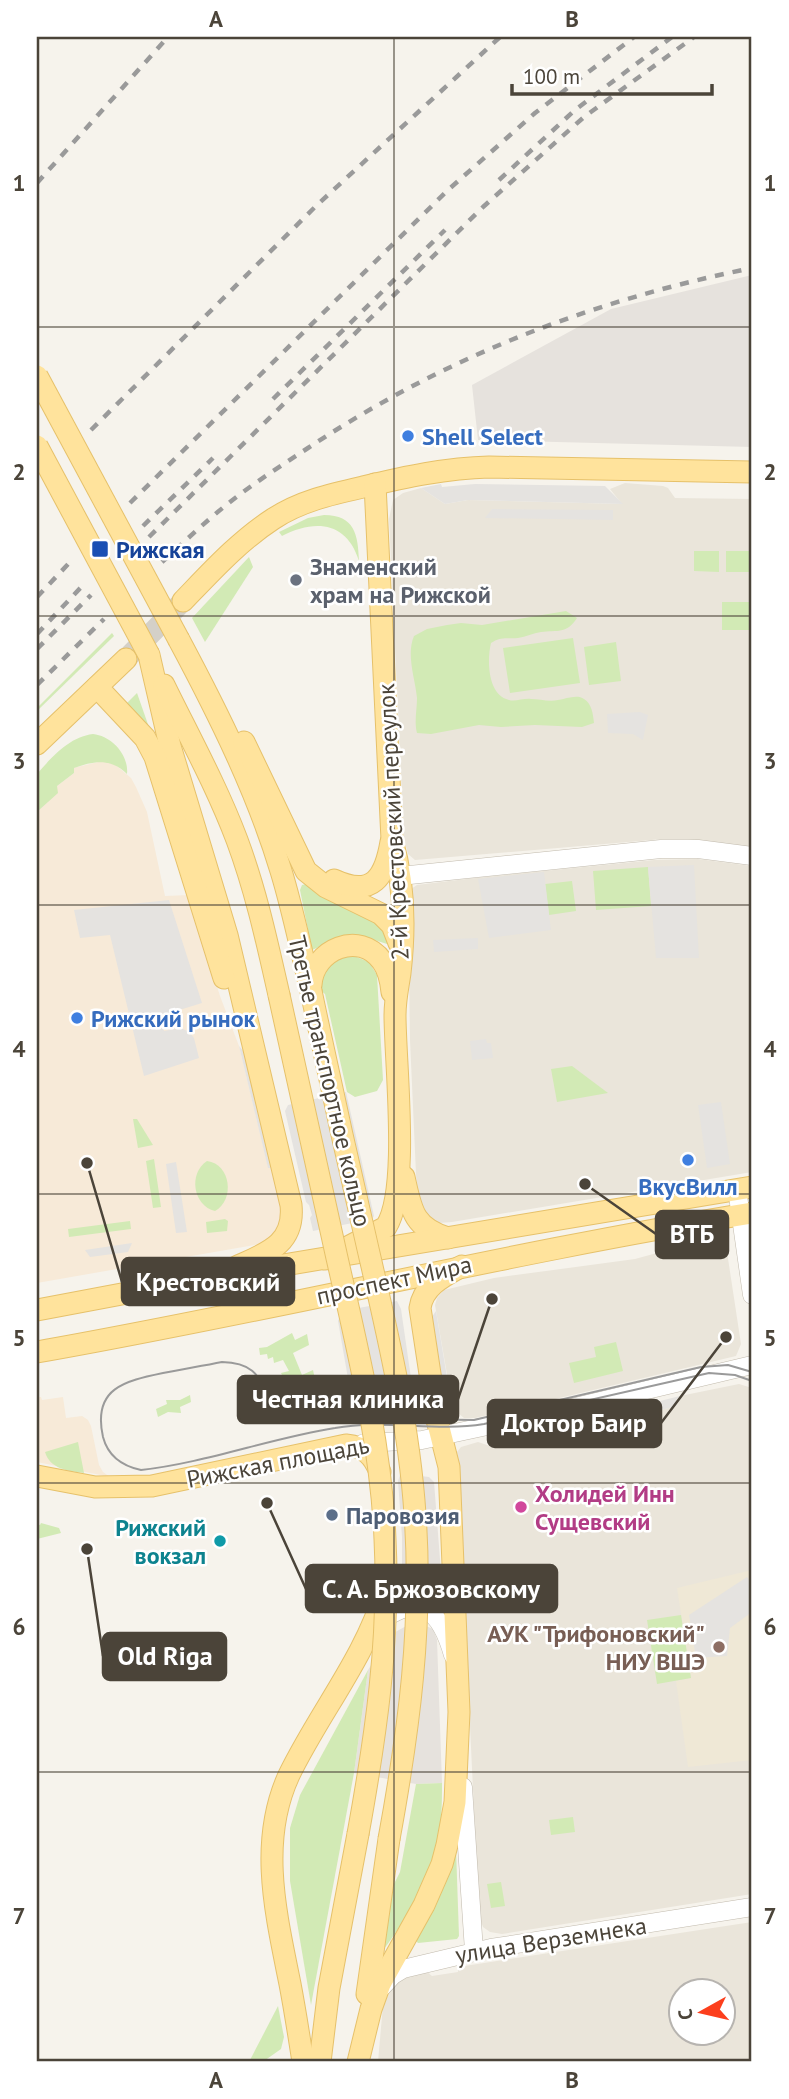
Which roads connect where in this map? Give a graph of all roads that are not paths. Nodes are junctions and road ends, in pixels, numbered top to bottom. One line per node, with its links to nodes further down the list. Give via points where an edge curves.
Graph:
1 (37, 376): 9 (main road, Третье транспортное кольцо, bridge)
2 (37, 446): 6 (main road, Третье транспортное кольцо, bridge)
3 (752, 472): 4 (main road, via 489,467 437,471)
4 (375, 484): 5 (main road, via 306,502 275,517 242,542); 12 (main road, 2-й Крестовский переулок)
5 (183, 601)
6 (149, 655): 18 (main road, via 170,746 216,893); 40 (main road, Третье транспортное кольцо, bridge, via 214,786 260,911 364,1378 381,1487 385,1542 379,1711)
7 (126, 659): 8 (main road)
8 (97, 687): 10 (main road); 18 (main road, via 145,738 155,757 229,993)
9 (204, 689): 11 (main road, via 230,717); 16 (main road, Третье транспортное кольцо, via 266,826)
10 (37, 744)
11 (285, 824): 12 (main road, via 312,865 351,886 368,885 379,878); 15 (main road, via 306,871 326,887 381,914 392,925)
12 (392, 840): 14 (main road, 2-й Крестовский переулок)
13 (752, 856): 14 (street, via 661,849)
14 (400, 876): 15 (main road, 2-й Крестовский переулок)
15 (401, 952): 17 (main road, 2-й Крестовский переулок)
16 (311, 991): 17 (main road, via 313,973 327,953 346,946 368,949 387,969); 41 (main road, Третье транспортное кольцо, bridge, via 395,1372 413,1484 417,1555 410,1715)
17 (395, 1014): 19 (main road, 2-й Крестовский переулок)
18 (257, 1061): 25 (main road, via 289,1193 291,1224 282,1242)
19 (400, 1160): 22 (main road, 2-й Крестовский переулок, via 414,1216 429,1231); 23 (main road, 2-й Крестовский переулок, via 394,1208 386,1227)
20 (745, 1188): 21 (street); 22 (main road, проспект Мира)
21 (747, 1214): 24 (main road, проспект Мира); 26 (street)
22 (448, 1238): 23 (main road, проспект Мира)
23 (325, 1259): 25 (main road, проспект Мира)
24 (462, 1266): 28 (main road, проспект Мира); 30 (main road, via 428,1289 419,1308)
25 (212, 1277): 27 (main road, проспект Мира)
26 (752, 1295)
27 (37, 1310)
28 (37, 1352)
29 (752, 1365): 30 (street, Рижская площадь)
30 (442, 1436): 31 (street, Рижская площадь); 34 (main road, via 449,1467)
31 (346, 1445): 32 (main road, Рижская площадь, via 152,1486 95,1487); 33 (main road, via 366,1450 382,1478 387,1586)
32 (40, 1476)
33 (368, 1632): 34 (street, via 397,1611 426,1609 443,1626); 39 (main road, via 290,1774 272,1833 272,1880)
34 (457, 1668): 35 (main road)
35 (459, 1712): 37 (street); 38 (main road, via 455,1801 447,1845 434,1884 387,1969)
36 (752, 1908): 37 (street, улица Верземнека)
37 (474, 1951): 38 (street, улица Верземнека, via 404,1969 387,1980)
38 (371, 2009): 41 (main road)
39 (303, 2062)
40 (320, 2062)
41 (358, 2062)

